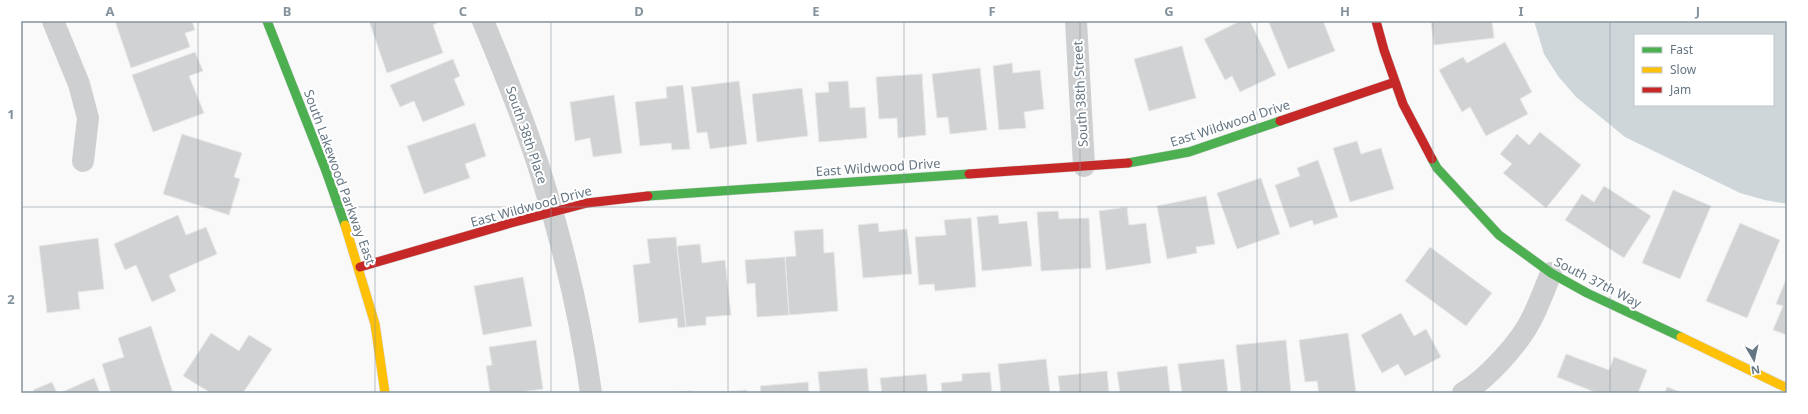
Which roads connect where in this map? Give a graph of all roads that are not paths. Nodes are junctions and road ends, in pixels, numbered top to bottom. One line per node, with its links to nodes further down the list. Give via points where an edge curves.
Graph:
1 (53, 21): 7 (street, via 79,84 88,118)
2 (267, 21): 10 (street, South Lakewood Parkway East, via 336,196)
3 (483, 21): 9 (street, South 38th Place, via 512,91)
4 (1076, 21): 8 (street, South 38th Street)
5 (1376, 21): 6 (street, South 37th Way)
6 (1395, 82): 8 (street, East Wildwood Drive, via 1189,152 1128,163); 11 (street, South 37th Way, via 1402,104 1437,168 1499,235)
7 (83, 161)
8 (1084, 166): 9 (street, East Wildwood Drive, via 633,197 587,203)
9 (552, 212): 10 (street, East Wildwood Drive); 14 (street, South 38th Place, via 564,256)
10 (360, 267): 13 (street, South Lakewood Parkway East, via 375,326)
11 (1551, 274): 12 (street, South 37th Way); 15 (street, via 1532,318 1505,357 1472,388)
12 (1787, 388)
13 (385, 393)
14 (591, 393)
15 (1463, 393)

